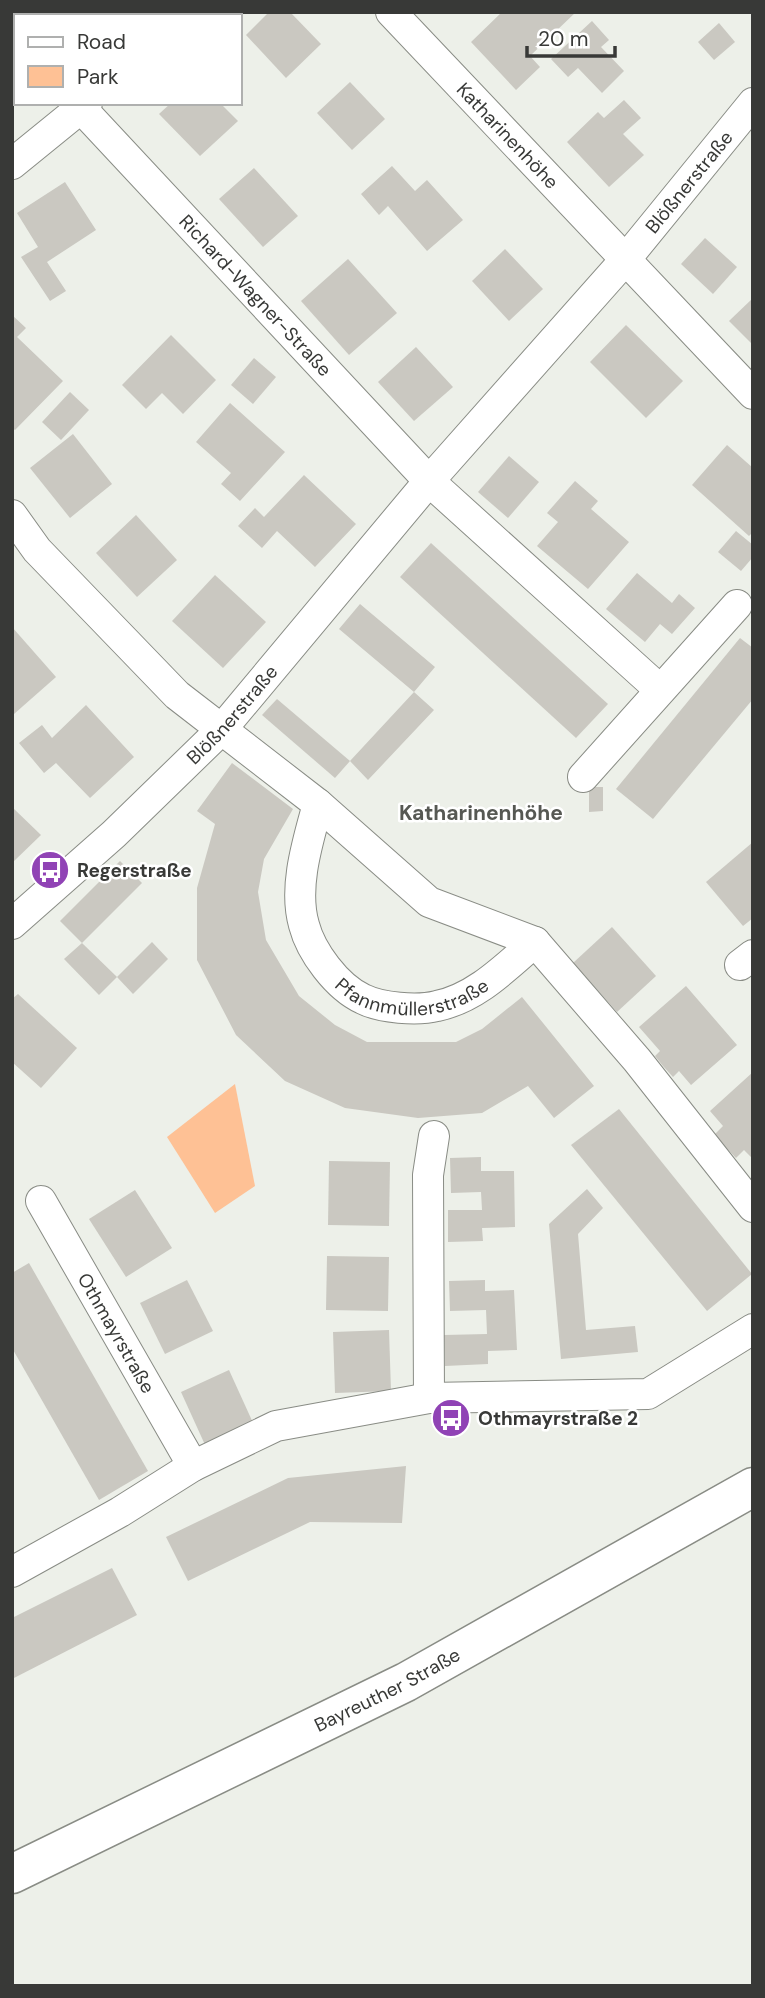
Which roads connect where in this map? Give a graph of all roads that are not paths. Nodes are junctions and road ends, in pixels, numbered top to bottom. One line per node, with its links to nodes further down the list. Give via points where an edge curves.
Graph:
1 (391, 12): 5 (street, Katharinenhöhe)
2 (753, 103): 5 (street, Blößnerstraße)
3 (84, 106): 4 (street); 7 (street, Richard-Wagner-Straße)
4 (12, 164)
5 (625, 260): 6 (street); 7 (street, Blößnerstraße)
6 (753, 394)
7 (429, 481): 10 (street); 11 (street, Blößnerstraße)
8 (12, 515): 11 (street, via 37,550 158,675)
9 (737, 605): 10 (street)
10 (659, 689): 12 (street)
11 (220, 730): 13 (street); 14 (street, Blößnerstraße, via 114,834)
12 (583, 777)
13 (318, 804): 15 (street, via 429,902); 15 (street, Pfannmüllerstraße, via 301,863 304,925 323,966 362,999 400,1007 437,1006 485,985)
14 (12, 924)
15 (535, 942): 18 (street, via 637,1060)
16 (434, 1136): 20 (street, via 428,1175)
17 (41, 1201): 21 (street, Othmayrstraße)
18 (753, 1207)
19 (753, 1329): 20 (street, via 648,1394)
20 (429, 1398): 21 (street, via 275,1426)
21 (193, 1466): 23 (street)
22 (753, 1487): 24 (main road, Bayreuther Straße, via 406,1682)
23 (12, 1572)
24 (12, 1874)

